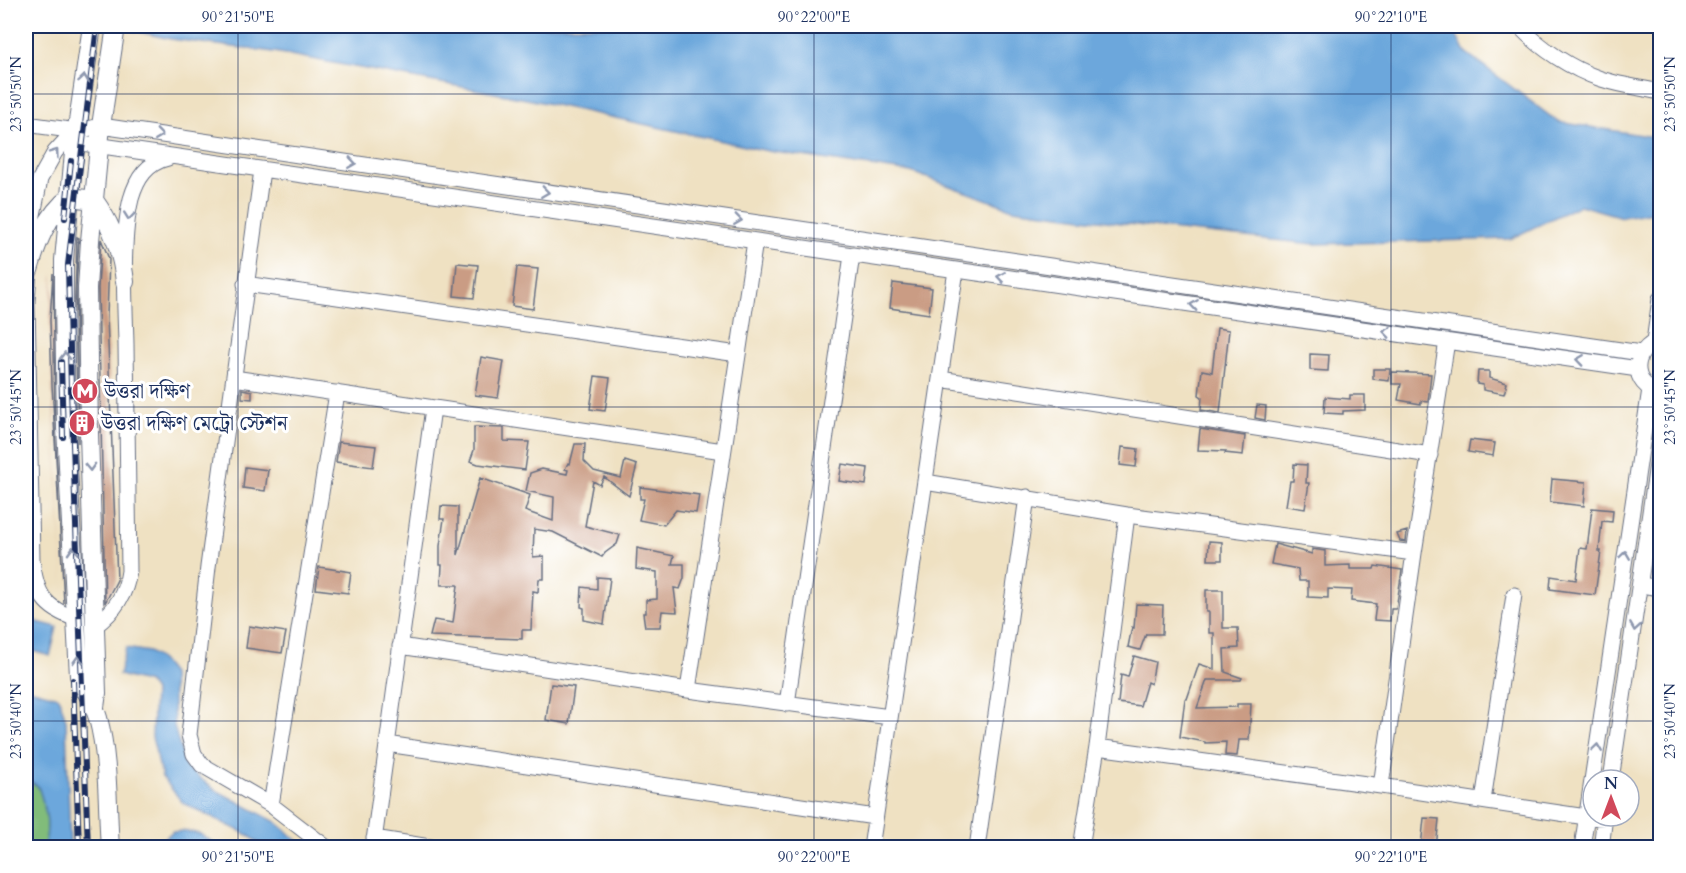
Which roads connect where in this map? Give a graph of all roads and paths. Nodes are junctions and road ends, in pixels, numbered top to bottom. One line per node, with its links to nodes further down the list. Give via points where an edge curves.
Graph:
1 (92, 26): 7 (main road, one-way to 1)
2 (1518, 26): 4 (street, via 1583,71)
3 (115, 29): 6 (main road)
4 (1660, 92)
5 (26, 124): 7 (street)
6 (101, 126): 7 (street); 8 (main road); 22 (street, one-way to 22)
7 (76, 137): 8 (street); 11 (main road); 15 (street, one-way to 7, via 40,179 55,152 66,140)
8 (100, 145): 9 (street); 12 (main road)
9 (171, 157): 10 (street); 17 (street, one-way to 17, via 150,165 134,191 128,220)
10 (262, 170): 13 (street); 18 (street)
11 (70, 197): 12 (main road); 15 (main road, via 47,222); 41 (main road, one-way to 11, via 64,311)
12 (94, 200): 17 (main road, via 115,237); 42 (main road, one-way to 42, via 87,288)
13 (754, 241): 14 (street); 23 (street)
14 (852, 255): 16 (street); 45 (street)
15 (29, 270): 41 (street, via 33,568 46,603)
16 (956, 270): 20 (street, one-way to 16); 26 (street)
17 (125, 282): 42 (street, via 129,571 112,612)
18 (245, 284): 23 (street); 25 (street)
19 (1660, 299): 21 (street)
20 (1447, 341): 24 (street, one-way to 20); 32 (street)
21 (1657, 341): 22 (street)
22 (1641, 353): 24 (street)
23 (738, 354): 31 (street)
24 (1638, 369): 27 (street, via 1644,384)
25 (234, 378): 28 (street); 54 (street, via 189,735 202,765)
26 (940, 379): 32 (street); 33 (street)
27 (1655, 390): 50 (street, one-way to 27)
28 (337, 393): 29 (street); 54 (street)
29 (433, 408): 31 (street); 43 (street)
30 (1660, 444): 34 (street)
31 (723, 451): 44 (street)
32 (1430, 455): 37 (street)
33 (925, 482): 35 (street); 47 (street)
34 (1658, 485): 38 (street)
35 (1027, 497): 36 (street); 64 (street)
36 (1127, 515): 37 (street); 49 (street)
37 (1414, 554): 52 (street)
38 (1641, 585): 39 (street); 51 (street, one-way to 51)
39 (1660, 588)
40 (1514, 595): 53 (street)
41 (77, 619): 46 (main road, one-way to 41, via 79,676)
42 (95, 626): 46 (main road)
43 (400, 646): 44 (street); 48 (street)
44 (688, 690): 45 (street)
45 (787, 704): 47 (street)
46 (95, 707): 60 (main road, via 105,766)
47 (890, 717): 56 (street)
48 (387, 744): 56 (street); 59 (street)
49 (1097, 747): 52 (street); 65 (street)
50 (1594, 768)
51 (1613, 768)
52 (1381, 786): 53 (street)
53 (1483, 801): 55 (street)
54 (271, 805): 61 (street)
55 (1581, 816)
56 (875, 817): 63 (street)
57 (1585, 828): 66 (street)
58 (1604, 828): 67 (street)
59 (373, 843): 62 (street)
60 (110, 848)
61 (327, 848)
62 (436, 848)
63 (871, 848)
64 (977, 848)
65 (1081, 848)
66 (1582, 848)
67 (1601, 848)

